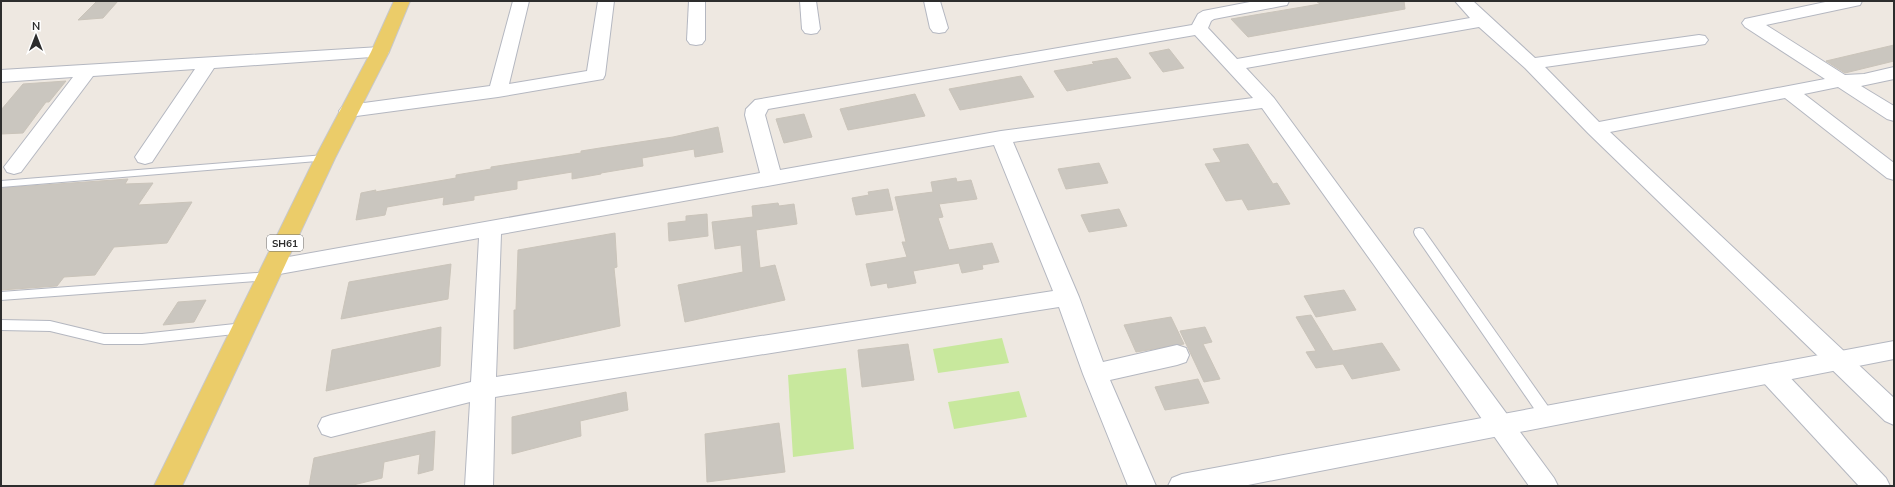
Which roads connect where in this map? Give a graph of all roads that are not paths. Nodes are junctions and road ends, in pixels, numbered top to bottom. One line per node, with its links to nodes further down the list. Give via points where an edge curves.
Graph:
1 (402, 1): 16 (main road, SH61)
2 (521, 1): 24 (street)
3 (606, 1): 24 (street, via 596,74)
4 (697, 1): 14 (street)
5 (808, 1): 12 (street)
6 (932, 1): 11 (street)
7 (1281, 1): 13 (street, via 1209,14)
8 (1462, 1): 10 (street)
9 (1854, 1): 23 (street, via 1751,23)
10 (1483, 21): 18 (street); 19 (street)
11 (938, 28)
12 (811, 29)
13 (1199, 29): 18 (street); 35 (street, via 762,104 756,109 755,115)
14 (696, 40)
15 (1699, 40): 19 (street)
16 (380, 52): 17 (street); 27 (main road, SH61)
17 (208, 63): 20 (street); 31 (street)
18 (1233, 64): 26 (street)
19 (1531, 64): 29 (street)
20 (87, 71): 22 (street); 33 (street)
21 (1894, 73): 23 (street, via 1864,80)
22 (1, 76)
23 (1843, 81): 25 (street); 28 (street)
24 (498, 91): 27 (street)
25 (1788, 91): 29 (street); 34 (street)
26 (1267, 102): 30 (street); 52 (street)
27 (349, 111): 32 (main road, SH61)
28 (1894, 115)
29 (1594, 129): 46 (street)
30 (1001, 137): 35 (street); 41 (street)
31 (145, 157)
32 (325, 158): 36 (lane); 39 (main road, SH61)
33 (14, 167)
34 (1894, 173)
35 (772, 178): 37 (street)
36 (1, 184)
37 (490, 229): 39 (street); 49 (street)
38 (1420, 232): 51 (lane)
39 (272, 272): 40 (lane); 43 (main road, SH61)
40 (1, 296)
41 (1067, 297): 47 (street); 49 (street)
42 (1, 326): 43 (lane, via 68,328 104,339 142,339)
43 (245, 328): 54 (main road, SH61)
44 (1894, 350): 46 (street)
45 (1177, 355): 47 (street)
46 (1839, 360): 48 (street); 50 (street)
47 (1095, 374): 56 (street)
48 (1771, 374): 51 (street); 59 (street)
49 (483, 389): 53 (street); 55 (street)
50 (1894, 414)
51 (1547, 416): 52 (street)
52 (1501, 425): 57 (street); 58 (street)
53 (332, 426)
54 (168, 486)
55 (479, 486)
56 (1142, 486)
57 (1182, 486)
58 (1544, 486)
59 (1876, 486)

